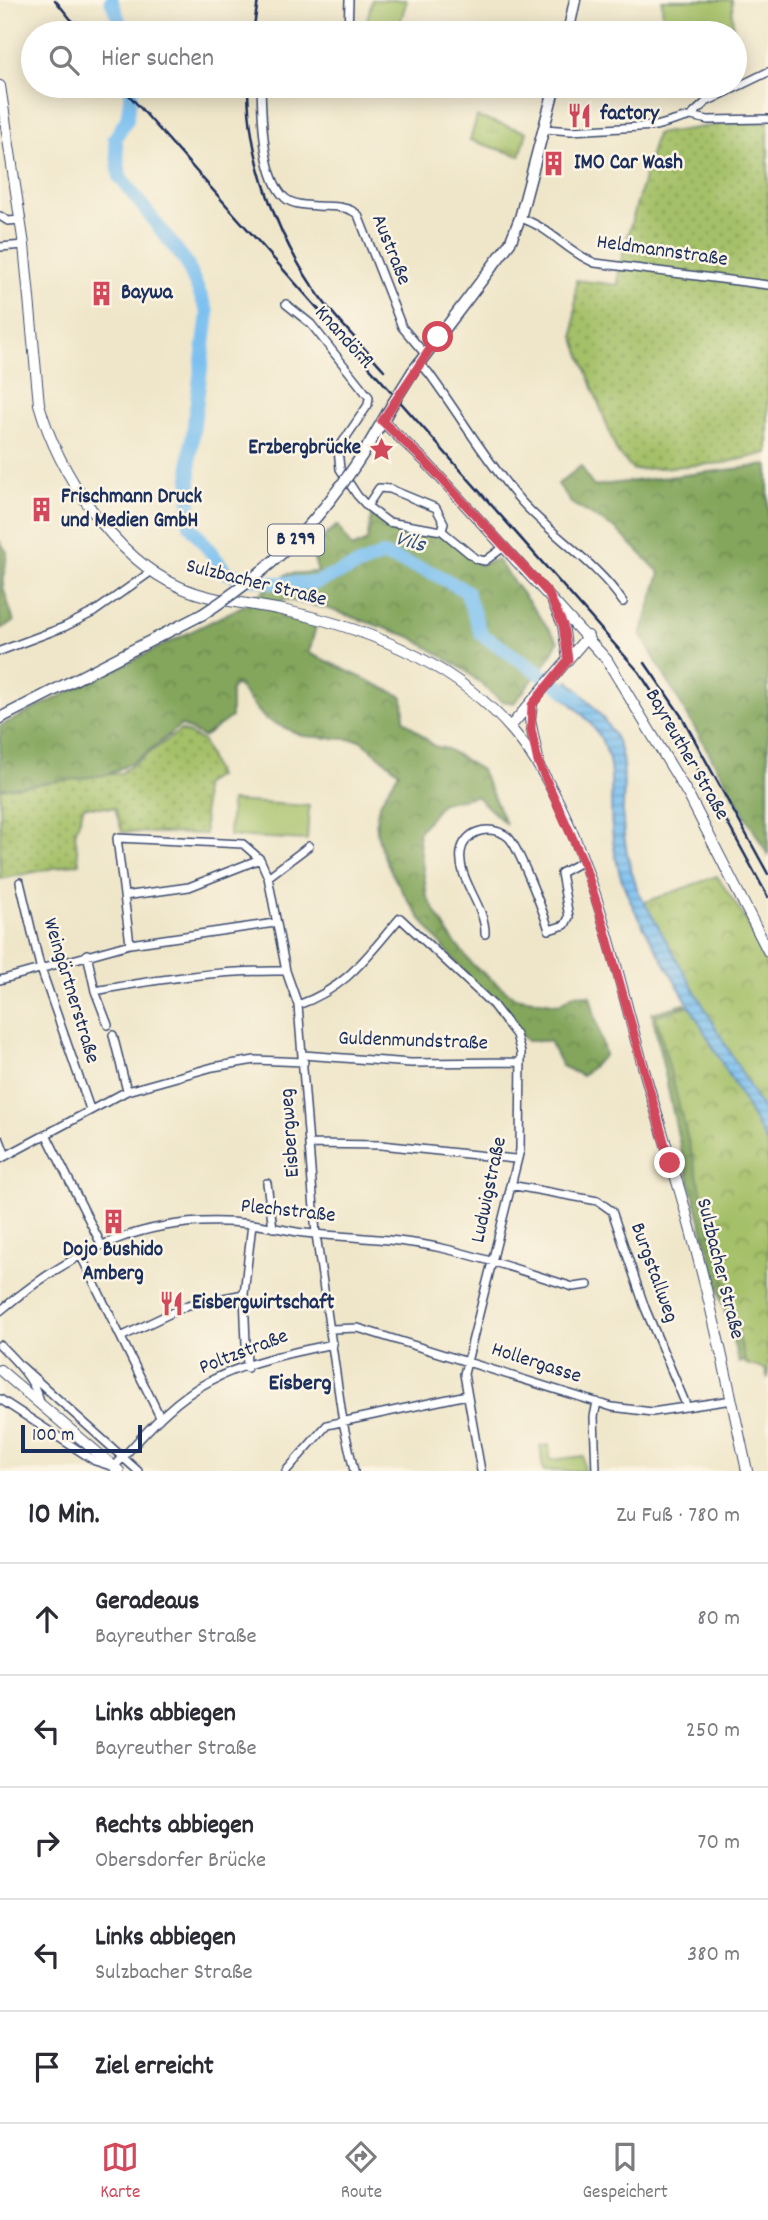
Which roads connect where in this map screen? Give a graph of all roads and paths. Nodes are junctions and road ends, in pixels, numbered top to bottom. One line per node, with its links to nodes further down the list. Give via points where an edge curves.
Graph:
1 (349, 0): 3 (street)
2 (575, 0): 4 (main road)
3 (348, 21)
4 (571, 21)
5 (768, 72): 6 (street)
6 (747, 82)
7 (0, 86): 16 (main road, Sulzbacher Straße)
8 (261, 98): 21 (street, Austraße, via 267,152 285,198 298,204 344,208 358,215 402,327)
9 (552, 98): 13 (main road, B 299)
10 (714, 98): 11 (street)
11 (691, 116): 12 (street); 13 (street, via 656,126)
12 (768, 119)
13 (545, 128): 15 (main road, B 299)
14 (0, 216): 16 (street)
15 (520, 218): 19 (street, Heldmannstraße, via 544,228 578,256 595,263); 21 (main road, B 299, via 502,257)
16 (20, 220): 17 (main road, Sulzbacher Straße)
17 (24, 245): 18 (street); 27 (main road, Sulzbacher Straße, via 35,372 46,427 89,506)
18 (0, 247)
19 (768, 285)
20 (286, 304): 24 (street, Knandörfl, via 311,324 369,397 341,441 337,460)
21 (425, 354): 22 (main road, B 299)
22 (415, 367): 23 (main road, B 299, bridge); 29 (street, via 428,372 518,497 609,581)
23 (382, 421): 26 (main road, Bayreuther Straße); 33 (main road, B 299, bridge, via 329,503 282,555 245,587 171,632)
24 (367, 506): 25 (street, Knandörfl, via 388,522); 25 (street, via 379,488 390,489 436,508 444,523)
25 (442, 531): 26 (street, via 476,559 485,561)
26 (504, 547): 28 (main road, Bayreuther Straße)
27 (152, 571): 31 (street, via 84,617); 35 (main road, Sulzbacher Straße, via 182,588 300,614 387,642 461,684)
28 (548, 593): 30 (main road, Bayreuther Straße); 32 (main road, Bayreuther Straße, via 563,625)
29 (623, 602)
30 (588, 636): 32 (main road); 46 (main road, Bayreuther Straße, via 665,753)
31 (0, 651)
32 (568, 660): 34 (main road)
33 (0, 718)
34 (525, 719): 35 (main road); 36 (main road, Sulzbacher Straße)
35 (510, 727): 36 (main road, Sulzbacher Straße)
36 (538, 762): 39 (main road, Sulzbacher Straße)
37 (309, 846): 40 (street)
38 (260, 859): 40 (street, Eisbergweg); 42 (street, via 189,887); 42 (street, via 243,844 117,838)
39 (583, 861): 44 (street, via 561,873 569,917 565,925 549,930 511,840 493,830 475,832 460,855 485,922); 85 (main road, Sulzbacher Straße, via 688,1218)
40 (268, 877): 43 (street, Eisbergweg)
41 (20, 883): 48 (street, Weingärtnerstraße)
42 (124, 896): 45 (street)
43 (275, 923): 45 (street); 49 (street, Eisbergweg)
44 (485, 934)
45 (130, 944): 47 (street)
46 (768, 951)
47 (87, 954): 48 (street); 51 (street)
48 (40, 966): 50 (street); 58 (street, Weingärtnerstraße)
49 (286, 971): 51 (street, via 180,976); 52 (street, Eisbergweg)
50 (0, 980)
51 (95, 991): 53 (street)
52 (298, 1005): 55 (street, Eisbergweg); 56 (street, Ludwigstraße, via 326,995 347,978 400,918 493,1005 516,1035)
53 (108, 1025)
54 (113, 1035): 57 (street)
55 (304, 1059): 56 (street, Guldenmundstraße); 57 (street, Guldenmundstraße, via 213,1067); 61 (street, Eisbergweg)
56 (521, 1062): 63 (street, Ludwigstraße, via 520,1150)
57 (127, 1091): 58 (street, Guldenmundstraße)
58 (89, 1109): 59 (street, Guldenmundstraße)
59 (47, 1136): 62 (street, Guldenmundstraße); 69 (street)
60 (0, 1140): 62 (street)
61 (309, 1144): 63 (street, via 393,1146); 68 (street, Eisbergweg)
62 (3, 1157)
63 (515, 1159): 65 (street, Ludwigstraße)
64 (267, 1183): 67 (street)
65 (510, 1185): 71 (street, Ludwigstraße); 88 (street, Burgstallweg, via 598,1201 612,1211 645,1308)
66 (252, 1224): 67 (street, Plechstraße); 69 (street, Plechstraße, via 162,1227); 73 (street)
67 (273, 1228): 68 (street, Plechstraße)
68 (316, 1234): 71 (street, Plechstraße, via 445,1248); 75 (street, Eisbergweg)
69 (101, 1244): 70 (street, Plechstraße)
70 (80, 1254): 74 (street, Plechstraße, via 43,1275); 76 (street)
71 (492, 1263): 72 (street, Plechstraße, via 573,1287); 79 (street, Ludwigstraße)
72 (588, 1285)
73 (244, 1294): 76 (street, via 188,1305); 81 (street)
74 (0, 1311)
75 (331, 1329): 77 (street, Eisbergweg); 79 (street, Hollergasse, via 358,1328)
76 (123, 1336): 89 (street)
77 (333, 1344): 81 (street, Poltzstraße, via 285,1353); 90 (street, Eisbergweg)
78 (0, 1345): 80 (street)
79 (468, 1362): 83 (street, Ludwigstraße, via 464,1374); 87 (street, Hollergasse)
80 (20, 1366): 86 (street); 91 (street)
81 (247, 1368): 89 (street, Poltzstraße, via 209,1381)
82 (0, 1370): 86 (main road)
83 (467, 1395): 90 (street); 96 (street, Ludwigstraße)
84 (0, 1399): 92 (street, via 95,1461)
85 (732, 1400): 88 (street, Hollergasse); 98 (main road, Sulzbacher Straße)
86 (40, 1402): 92 (main road)
87 (597, 1402): 88 (street, Hollergasse, via 652,1412); 97 (street)
88 (687, 1406)
89 (160, 1417): 91 (street, Poltzstraße)
90 (343, 1422): 94 (street, via 327,1425); 95 (street, Eisbergweg)
91 (123, 1457): 92 (street, Poltzstraße); 93 (street)
92 (116, 1469)
93 (138, 1471)
94 (286, 1471)
95 (354, 1471)
96 (481, 1471)
97 (596, 1471)
98 (747, 1471)

